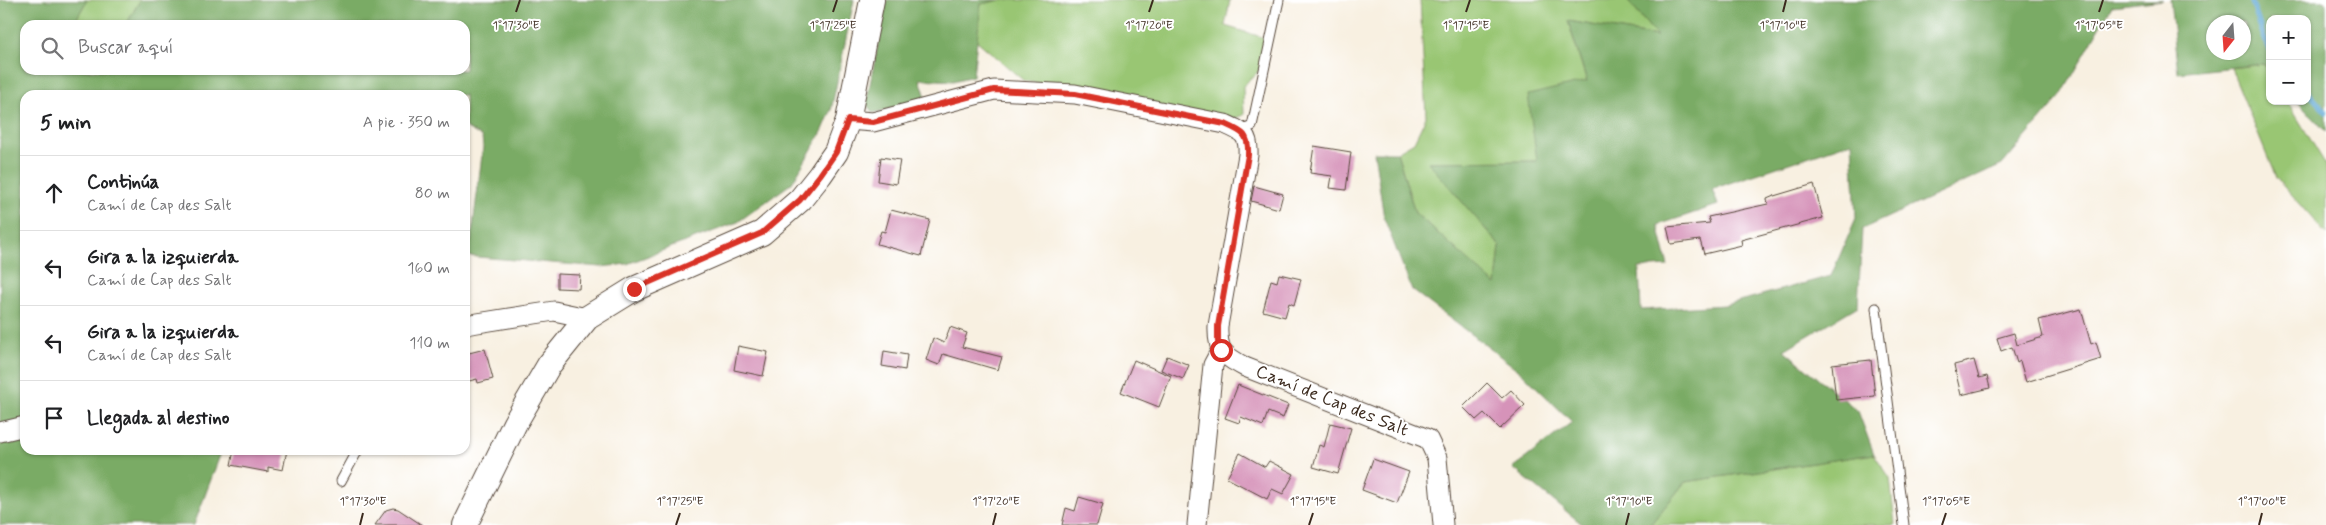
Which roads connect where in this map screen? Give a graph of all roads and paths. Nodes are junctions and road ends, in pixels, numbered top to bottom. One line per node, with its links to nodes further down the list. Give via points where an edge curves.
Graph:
1 (872, 0): 3 (street)
2 (1279, 0): 4 (lane, via 1252,126)
3 (848, 120): 4 (street, via 873,122 994,90 1075,94 1225,124); 6 (street, via 836,152 820,175 800,200 762,233 634,289)
4 (1241, 131): 8 (street, via 1249,142 1248,155 1218,326)
5 (1876, 308): 16 (lane)
6 (587, 318): 7 (street, via 554,312); 13 (street, via 548,365 515,423)
7 (470, 324)
8 (1221, 350): 14 (street, via 1213,365); 15 (street, Camí de Cap des Salt, via 1245,366 1428,439 1437,458)
9 (20, 427): 10 (street)
10 (0, 432)
11 (355, 455): 12 (lane)
12 (341, 481)
13 (465, 525)
14 (1197, 525)
15 (1443, 525)
16 (1904, 525)

